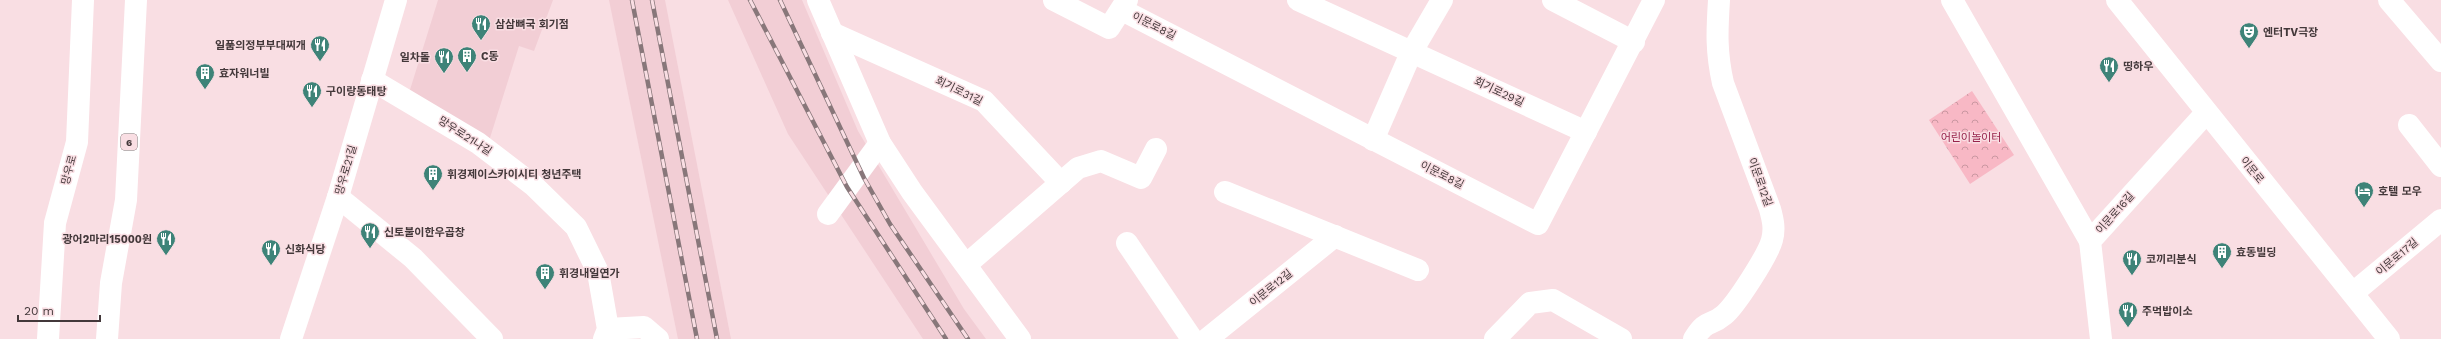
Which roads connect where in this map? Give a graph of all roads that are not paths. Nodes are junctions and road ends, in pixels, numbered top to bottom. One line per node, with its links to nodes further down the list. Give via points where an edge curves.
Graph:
1 (83, 0): 39 (street, 망우로, via 77,142 55,223)
2 (136, 0): 40 (street, 6, via 126,200 111,282)
3 (396, 0): 19 (street, 망우로21길)
4 (818, 0): 15 (street)
5 (1054, 0): 14 (street, 이문로8길, via 1109,28)
6 (1298, 0): 17 (street)
7 (1442, 0): 17 (street)
8 (1553, 0): 16 (street)
9 (1654, 0): 16 (street, 이문로8길)
10 (1719, 0): 49 (street, 이문로12길, via 1716,49 1723,83 1770,209 1774,230 1767,252 1729,309 1719,319 1701,327)
11 (1952, 0): 33 (street)
12 (2116, 0): 20 (street, 이문로)
13 (2389, 0): 18 (street)
14 (1124, 5): 23 (street, 이문로8길)
15 (832, 33): 24 (street); 27 (street, 회기로31길, via 984,101)
16 (1634, 42): 22 (street, 이문로8길)
17 (1412, 53): 22 (street, 회기로29길); 23 (street)
18 (2441, 61)
19 (372, 80): 29 (street, 망우로21길); 38 (street, 망우로21나길, via 478,143 533,185 576,227 598,272)
20 (2206, 113): 33 (street, 이문로16길); 37 (street, 이문로)
21 (2409, 125): 26 (street)
22 (1586, 132): 23 (street, 이문로8길, via 1538,224)
23 (1373, 140)
24 (880, 144): 30 (street); 35 (street, via 912,192)
25 (1156, 149): 27 (street, via 1141,178 1101,161 1078,168)
26 (2441, 166)
27 (1061, 183): 35 (street)
28 (1225, 192): 32 (street)
29 (338, 197): 41 (street, 망우로21길); 42 (street, via 413,258)
30 (828, 214)
31 (2441, 220): 37 (street, 이문로17길)
32 (1335, 236): 36 (street); 46 (street, 이문로12길)
33 (2090, 241): 50 (street, 이문로16길)
34 (1127, 243): 45 (street)
35 (967, 264): 44 (street)
36 (1418, 270)
37 (2352, 293): 51 (street, 이문로)
38 (606, 334): 43 (street, via 644,327)
39 (48, 339)
40 (107, 339)
41 (290, 339)
42 (492, 339)
43 (658, 339)
44 (1020, 339)
45 (1192, 339)
46 (1207, 339)
47 (1495, 339): 48 (street, via 1530,303 1553,300)
48 (1622, 339)
49 (1694, 339)
50 (2101, 339)
51 (2389, 339)

